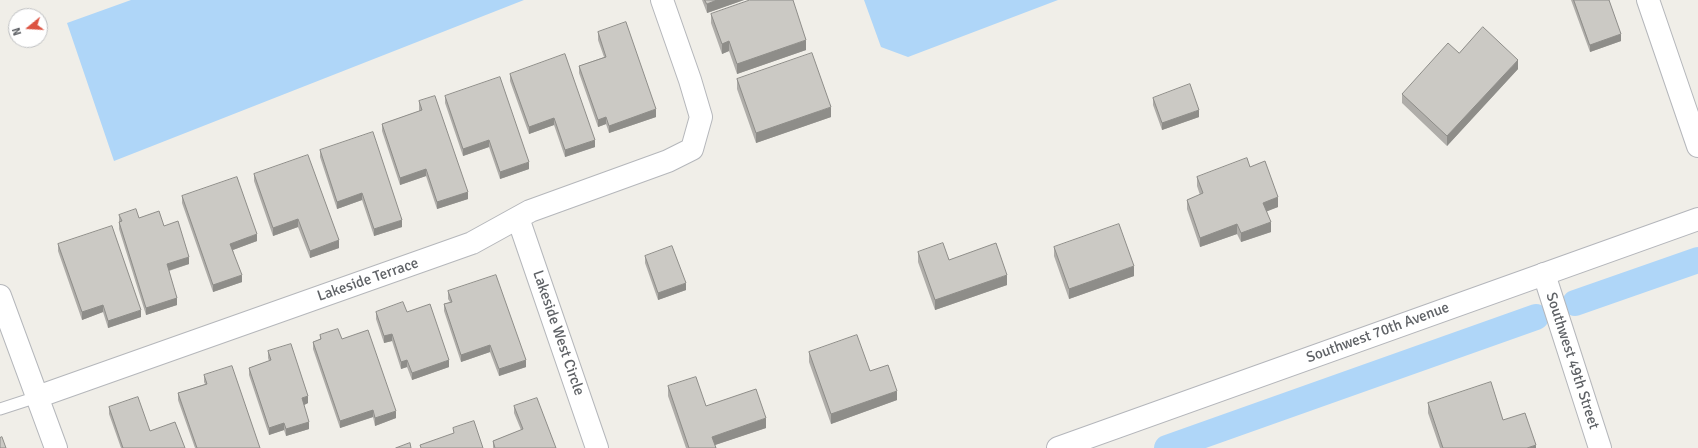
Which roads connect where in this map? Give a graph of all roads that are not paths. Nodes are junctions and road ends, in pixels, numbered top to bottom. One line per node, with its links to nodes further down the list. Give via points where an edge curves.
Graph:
1 (662, 0): 4 (street, Lakeside Terrace, via 701,117 692,149 668,161 530,211)
2 (1648, 0): 3 (street)
3 (1698, 146)
4 (518, 218): 8 (street, Lakeside Terrace, via 472,243); 11 (street, Lakeside West Circle)
5 (1698, 219): 6 (street, Southwest 70th Avenue)
6 (1544, 274): 12 (street, Southwest 70th Avenue); 13 (street, Southwest 49th Street)
7 (0, 296): 8 (street)
8 (37, 397): 9 (lane); 10 (street)
9 (0, 409)
10 (56, 448)
11 (597, 448)
12 (1058, 448)
13 (1600, 448)

